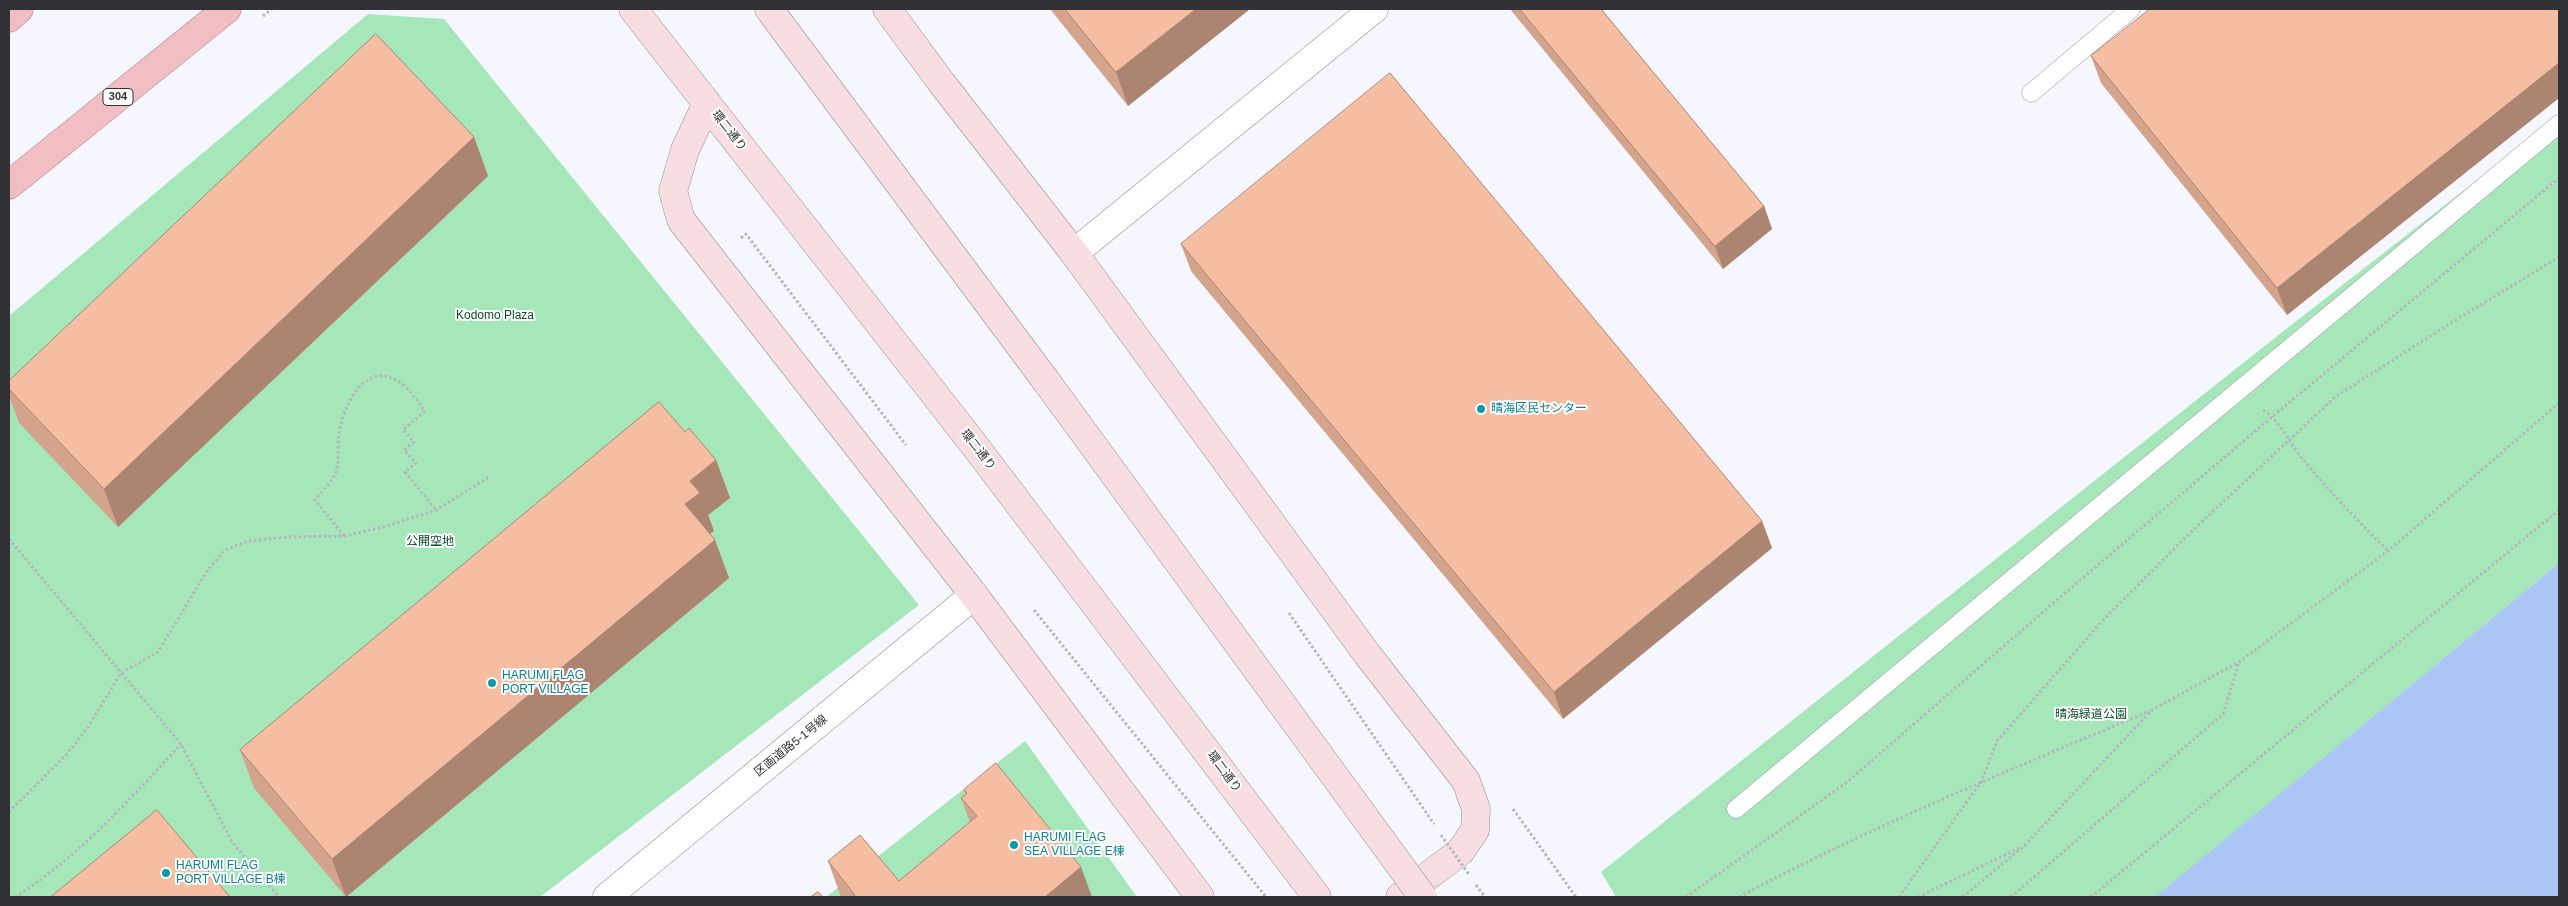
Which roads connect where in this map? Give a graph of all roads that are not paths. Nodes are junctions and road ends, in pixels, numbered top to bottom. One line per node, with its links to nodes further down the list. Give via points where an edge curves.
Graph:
1 (19, 9): 8 (main road)
2 (227, 9): 12 (main road, 304)
3 (633, 9): 10 (main road, 環二通り)
4 (769, 9): 20 (main road, bridge)
5 (887, 9): 13 (main road)
6 (1374, 9): 13 (street)
7 (2130, 9): 9 (lane)
8 (9, 18)
9 (2031, 93)
10 (707, 103): 14 (main road, via 685,150 673,191 681,220); 18 (main road, 環二通り, via 972,442)
11 (2559, 124): 15 (lane)
12 (9, 184)
13 (1074, 253): 19 (main road, via 1368,654 1466,781 1476,809 1475,830 1461,851)
14 (974, 595): 16 (street, 区画道路5-1号線); 17 (main road)
15 (1736, 809)
16 (607, 897)
17 (1200, 897)
18 (1317, 897)
19 (1400, 897)
20 (1423, 897)

